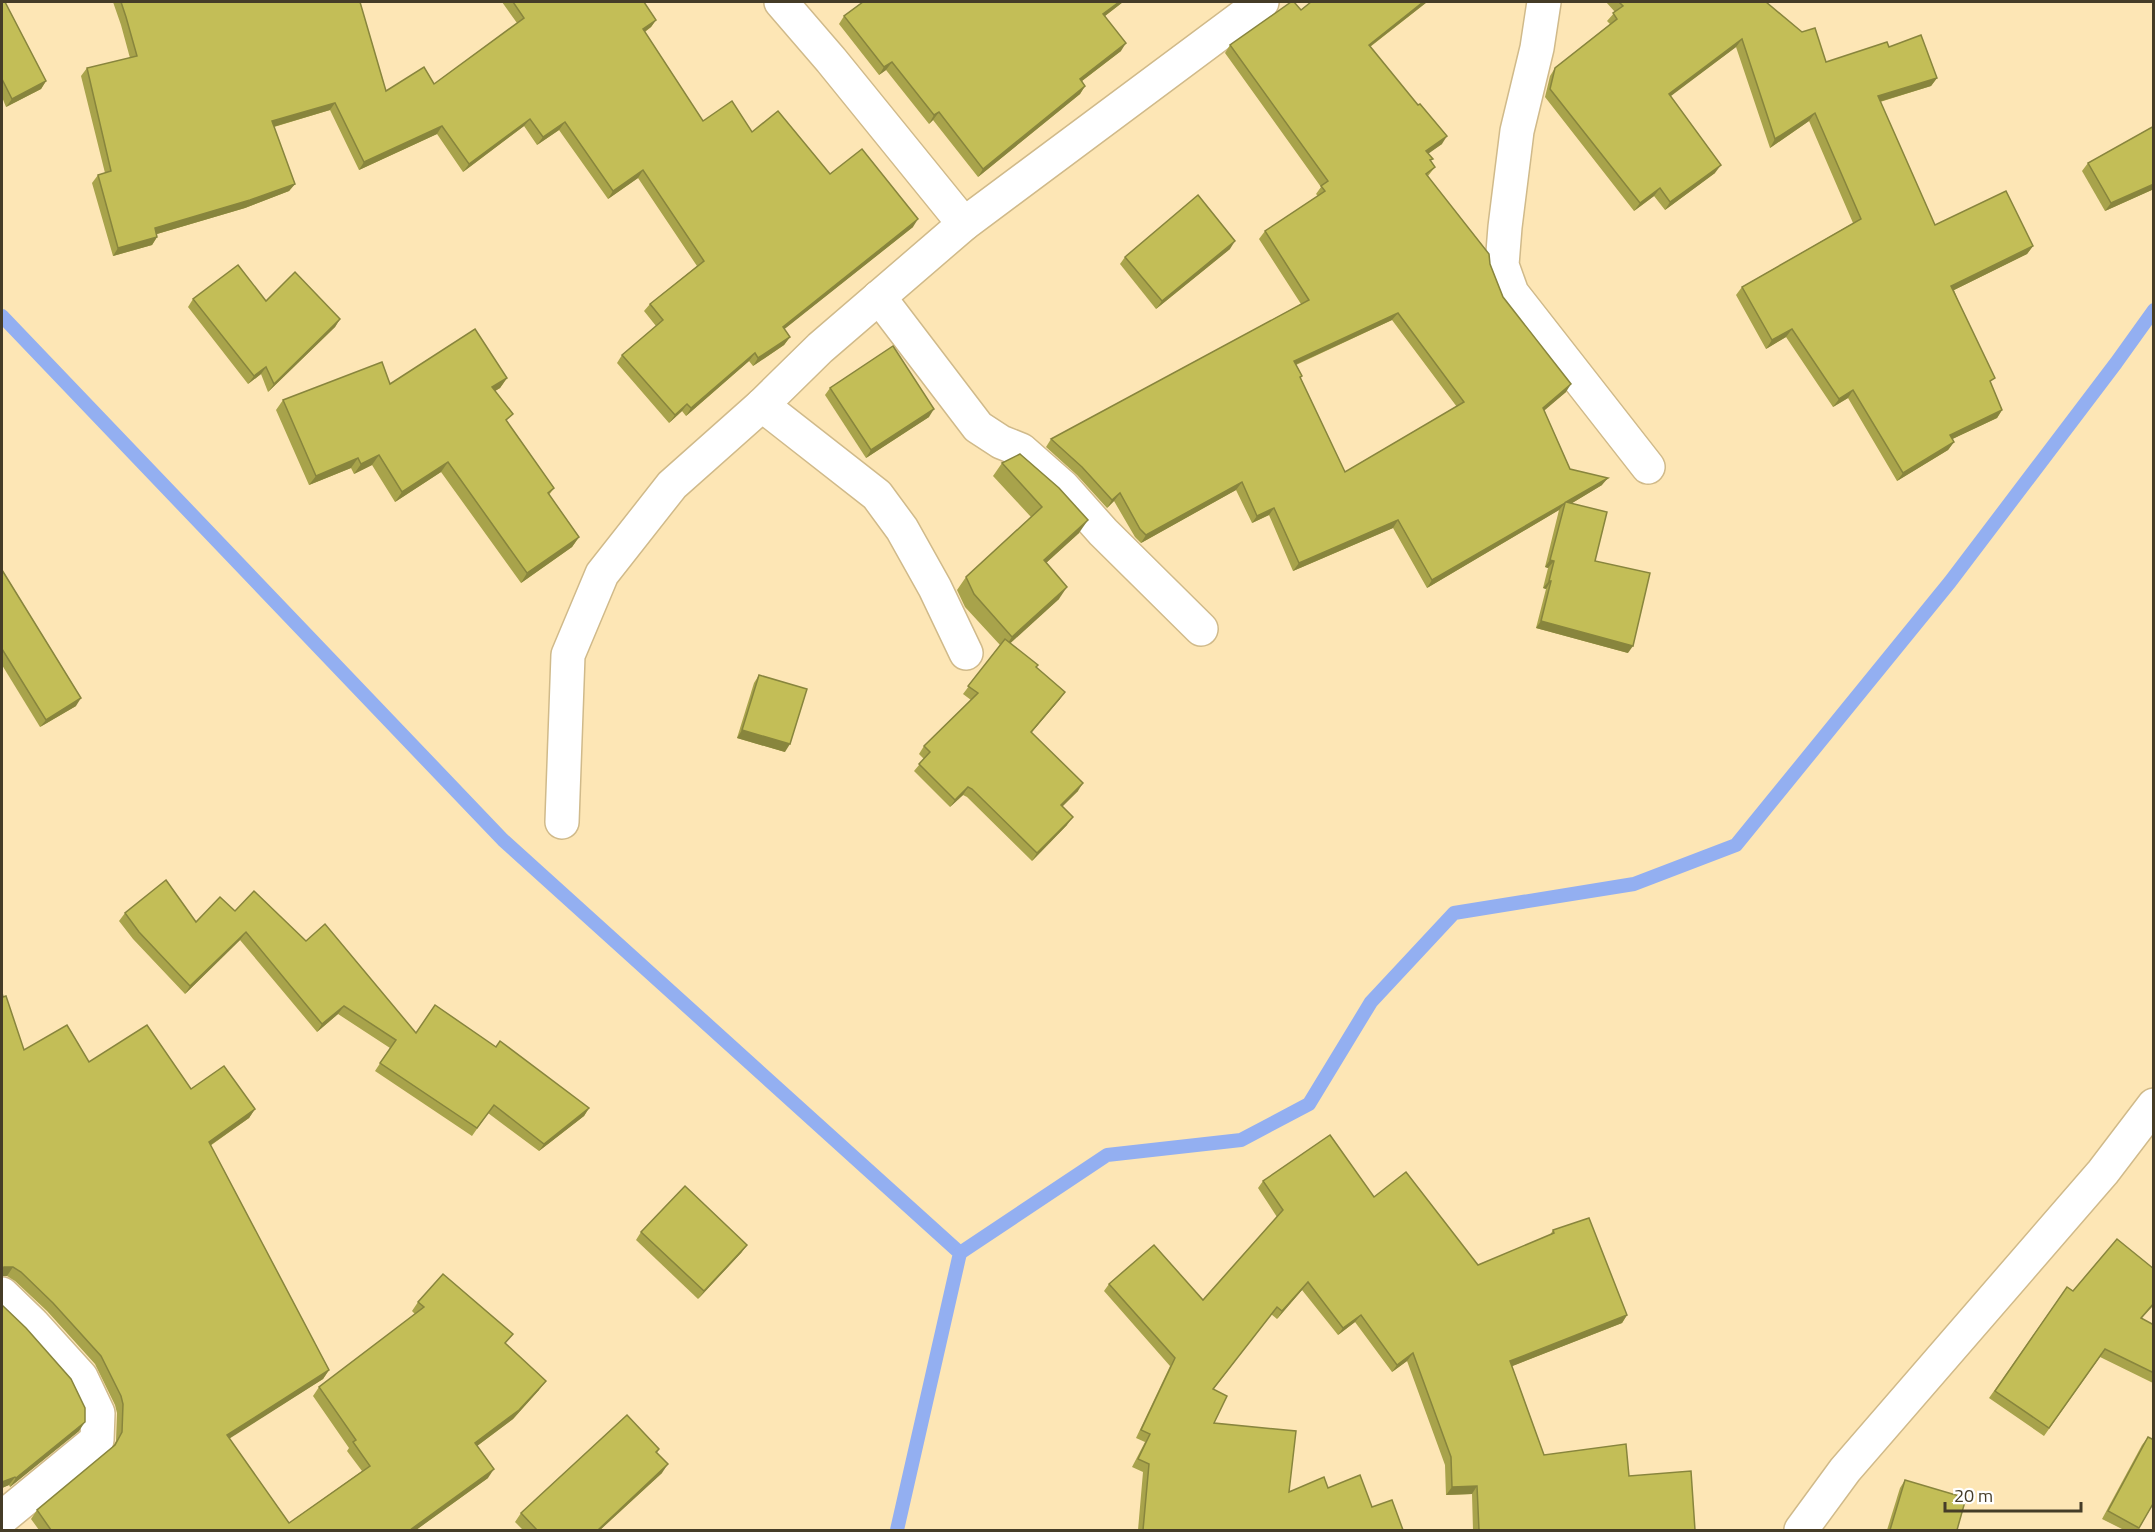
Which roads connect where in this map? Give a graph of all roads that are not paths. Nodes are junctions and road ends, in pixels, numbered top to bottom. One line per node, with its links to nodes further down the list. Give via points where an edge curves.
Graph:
1 (781, 2): 4 (street)
2 (1262, 2): 4 (street)
3 (1544, 2): 7 (street, via 1517,131 1502,265 1512,293)
4 (964, 224): 5 (street)
5 (879, 297): 6 (street); 8 (street, via 978,427 1022,450 1063,487 1102,532)
6 (762, 405): 9 (street, via 877,495 902,529); 10 (street, via 672,485 602,574 568,655)
7 (1648, 467)
8 (1201, 629)
9 (966, 653)
10 (562, 822)
11 (2154, 1105): 14 (street, via 2103,1172 1845,1470)
12 (2, 1294): 13 (street, via 81,1377 98,1413 97,1440)
13 (2, 1518)
14 (1801, 1530)

